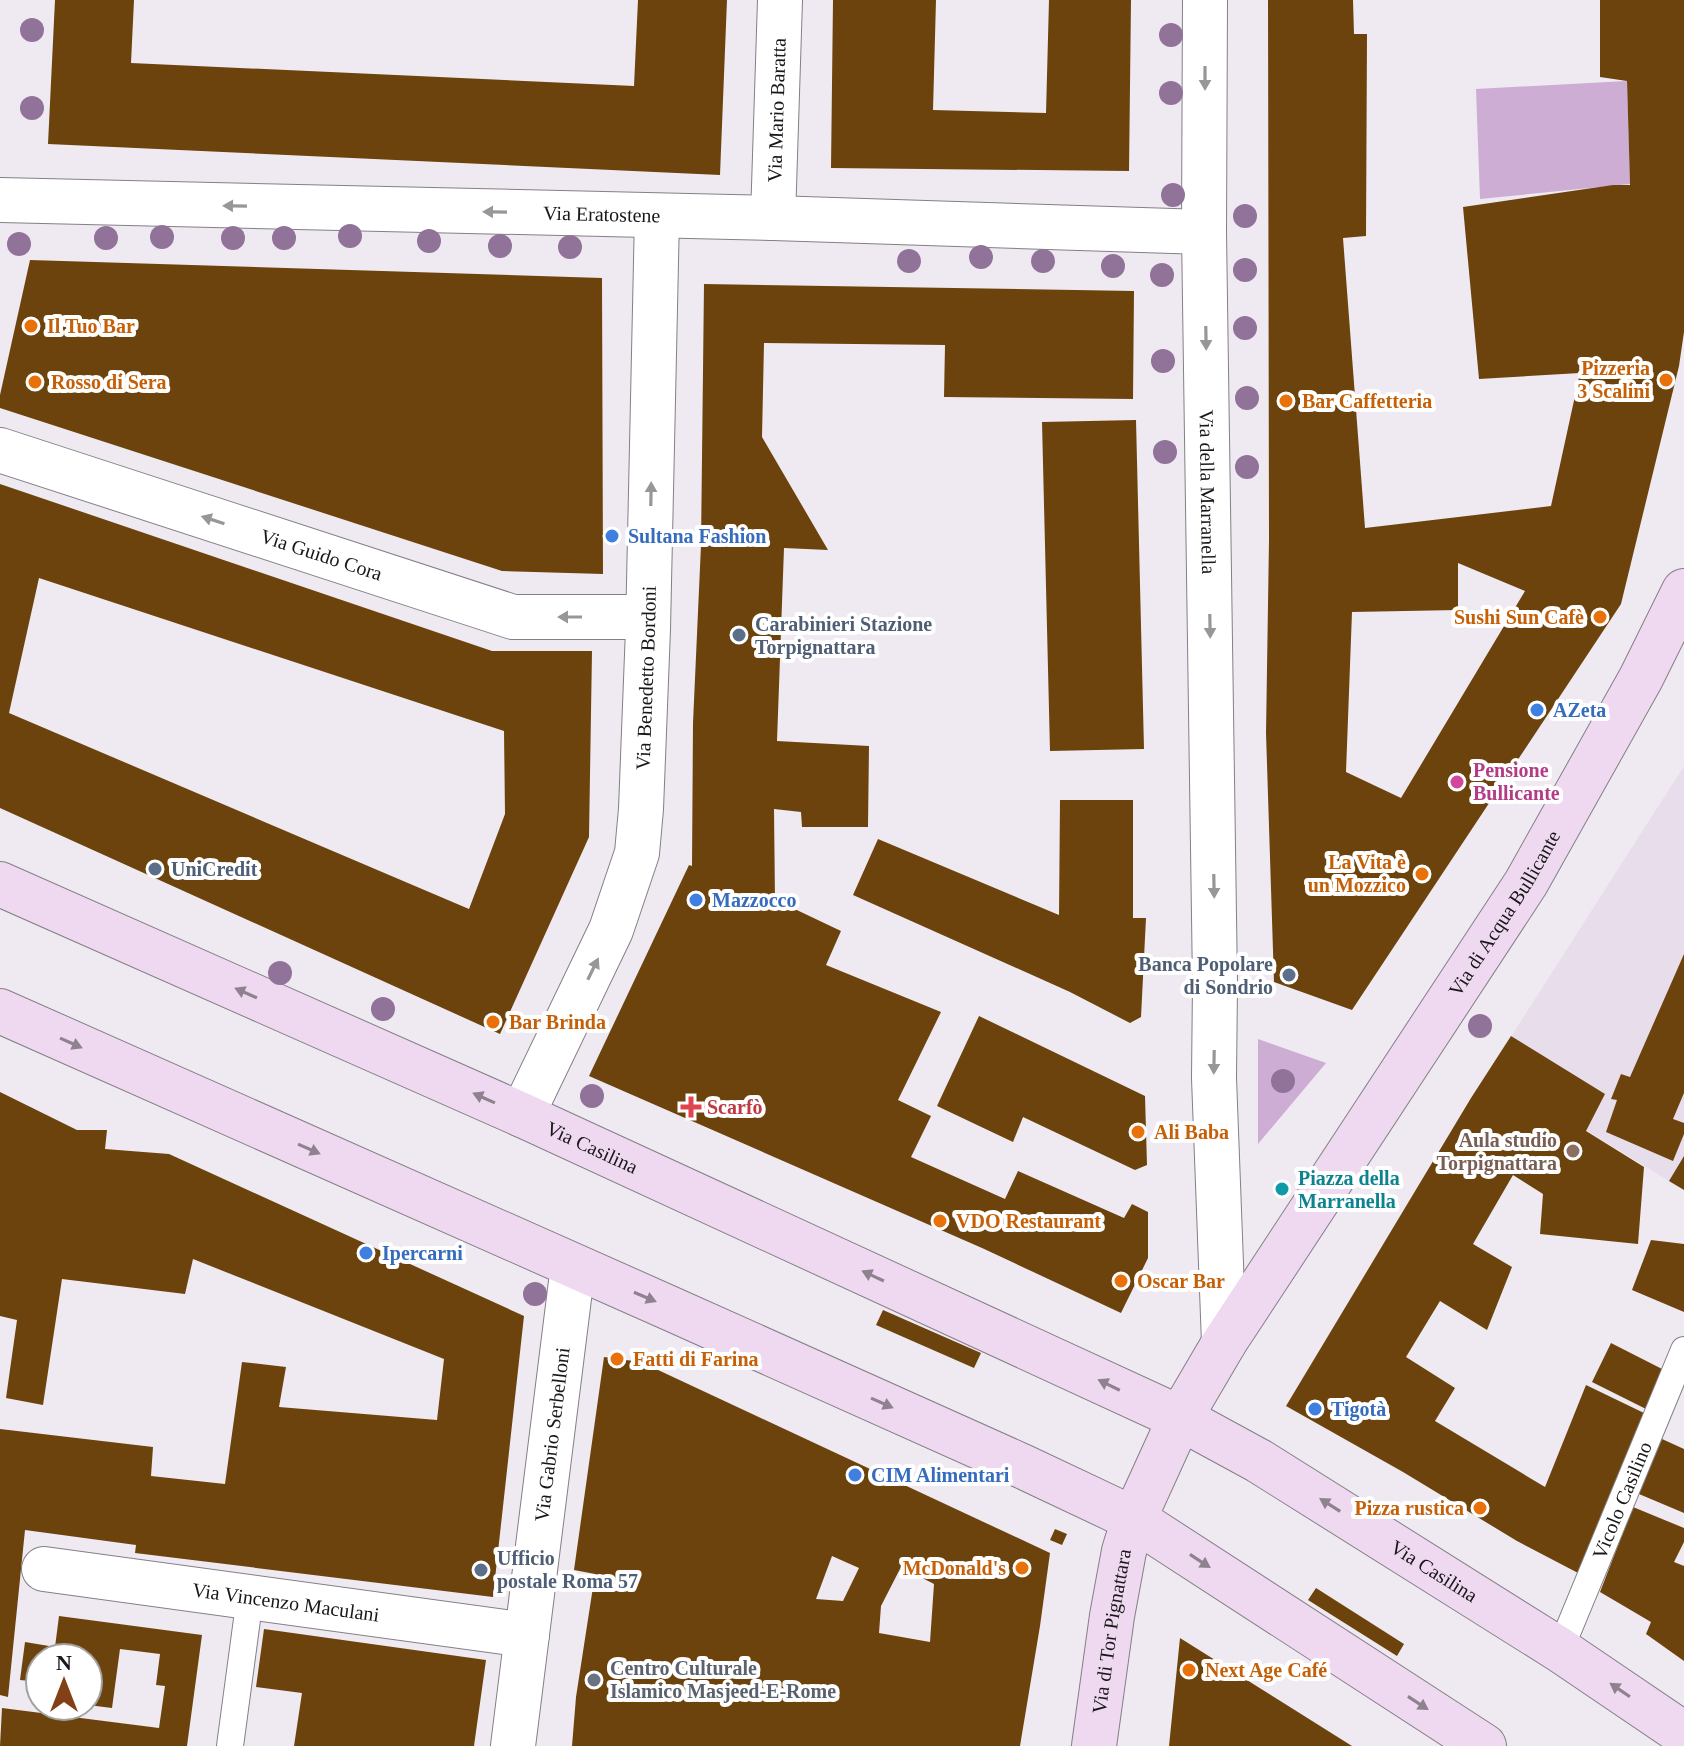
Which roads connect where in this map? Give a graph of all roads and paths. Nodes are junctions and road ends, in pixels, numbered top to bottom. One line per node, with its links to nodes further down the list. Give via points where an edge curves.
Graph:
1 (780, 0): 5 (street, Via Mario Baratta)
2 (1205, 0): 6 (street, Via della Marranella, one-way to 6)
3 (0, 200): 4 (street, Via Eratostene, one-way to 3)
4 (657, 216): 5 (street, Via Eratostene); 9 (street, Via Benedetto Bordoni, one-way to 4)
5 (773, 218): 6 (street, Via Eratostene)
6 (1204, 232): 14 (street, Via della Marranella, one-way to 14, via 1214,1078)
7 (0, 450): 9 (street, Via Guido Cora, one-way to 7, via 513,617)
8 (1684, 591): 14 (main road, Via di Acqua Bullicante, via 1526,883)
9 (648, 617): 12 (street, Via Benedetto Bordoni, one-way to 9, via 611,930 637,853)
10 (0, 884): 12 (main road, Via Casilina, one-way to 10)
11 (0, 1011): 13 (main road, one-way to 13)
12 (522, 1115): 16 (main road, Via Casilina, one-way to 12)
13 (573, 1266): 17 (main road, one-way to 17); 20 (street, Via Gabrio Serbelloni)
14 (1224, 1343): 16 (main road)
15 (1684, 1350): 21 (lane, Vicolo Casilino)
16 (1180, 1418): 17 (main road); 21 (main road, Via Casilina, one-way to 16, via 1259,1461)
17 (1134, 1519): 25 (main road, Via di Tor Pignattara, via 1117,1581); 26 (main road, one-way to 26)
18 (44, 1569): 19 (street, Via Vincenzo Maculani)
19 (250, 1597): 20 (street, Via Vincenzo Maculani); 23 (lane)
20 (527, 1635): 24 (street, Via Gabrio Serbelloni)
21 (1560, 1650): 22 (main road, Via Casilina, one-way to 21)
22 (1684, 1734)
23 (230, 1746)
24 (513, 1746)
25 (1094, 1746)
26 (1484, 1746)

